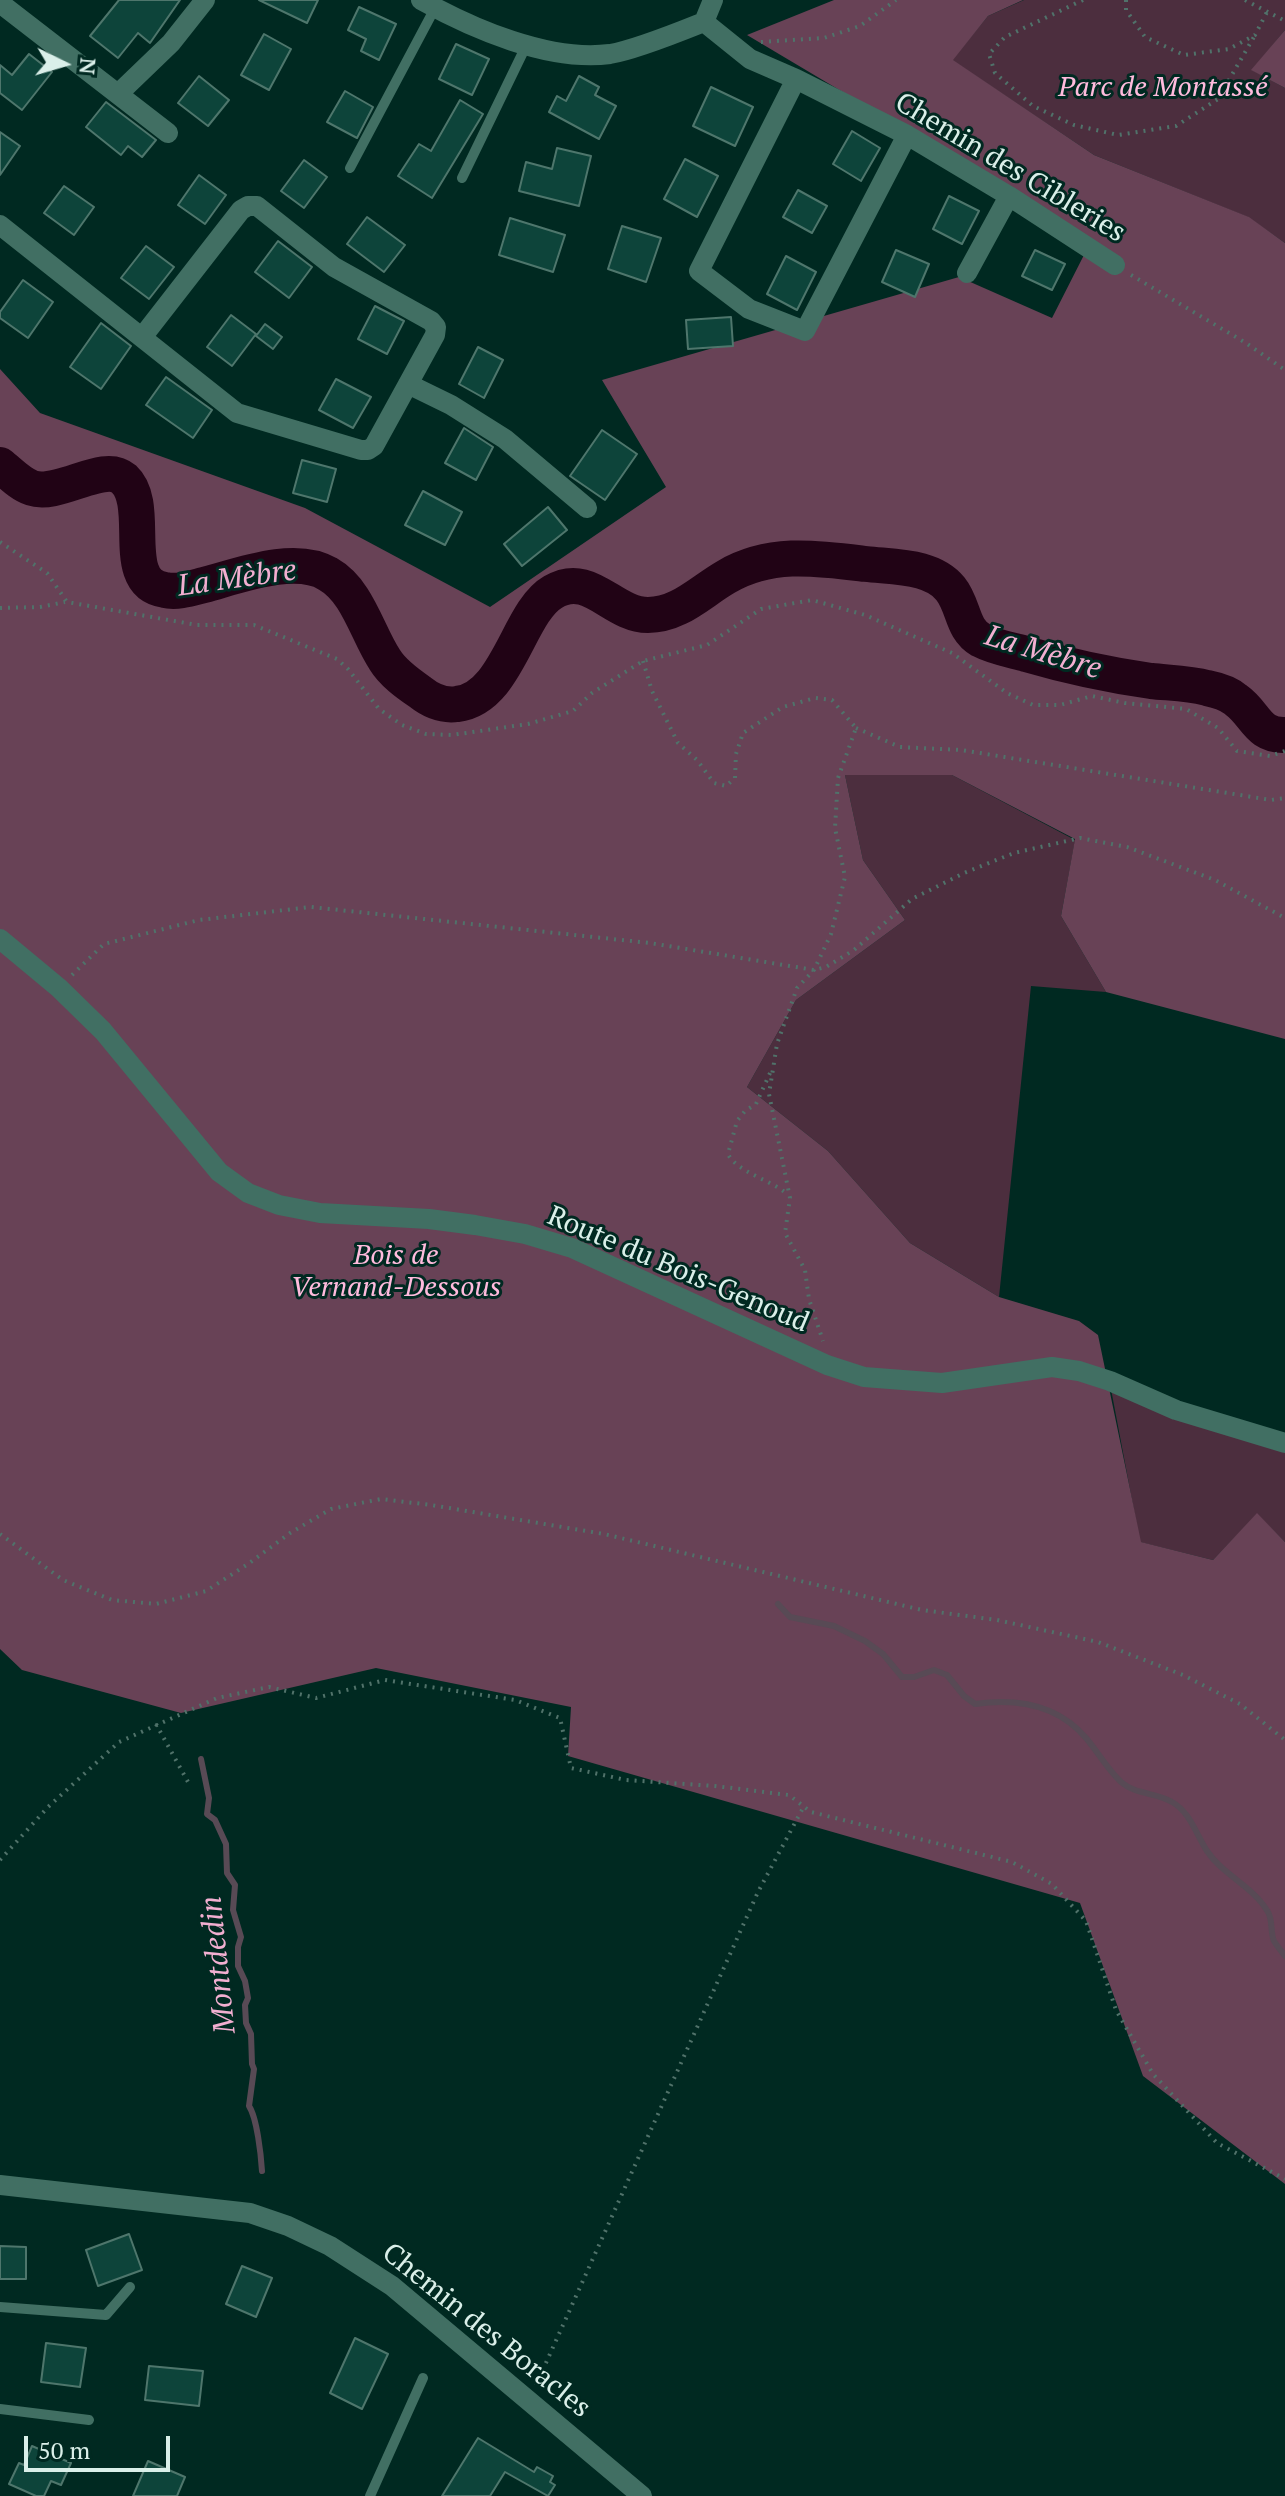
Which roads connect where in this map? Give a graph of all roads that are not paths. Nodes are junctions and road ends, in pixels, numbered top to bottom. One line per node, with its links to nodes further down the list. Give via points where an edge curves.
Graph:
1 (205, 0): 8 (street, via 171,43)
2 (713, 0): 5 (street)
3 (0, 3): 8 (street)
4 (428, 4): 6 (street); 11 (lane)
5 (704, 22): 6 (street, via 612,54 579,55); 7 (street, Chemin des Cibleries, via 750,59)
6 (527, 44): 12 (lane)
7 (796, 79): 10 (street, Chemin des Cibleries); 10 (street, via 699,271 749,309 805,331)
8 (118, 94): 9 (street)
9 (168, 133)
10 (907, 135): 13 (street, Chemin des Cibleries)
11 (350, 168)
12 (462, 178)
13 (1009, 196): 15 (street, Chemin des Cibleries); 16 (street)
14 (0, 225): 17 (street)
15 (1115, 265)
16 (967, 273)
17 (143, 336): 18 (street, via 237,413 361,450 374,446); 18 (street, via 241,210 257,206 334,267 431,321 435,335)
18 (408, 384): 19 (street, via 505,439)
19 (587, 508)
20 (0, 939): 21 (street, Route du Bois-Genoud, via 103,1031 219,1172 248,1193 320,1213 475,1225 572,1248 864,1377 942,1383 1052,1367 1079,1371 1176,1410)
21 (1285, 1443)
22 (0, 2185): 29 (street, Chemin des Boracles, via 250,2213 330,2246 392,2286)
23 (130, 2287): 24 (lane, via 106,2315)
24 (0, 2307)
25 (423, 2378): 28 (lane)
26 (0, 2409): 27 (lane)
27 (89, 2420)
28 (370, 2496)
29 (642, 2496)

